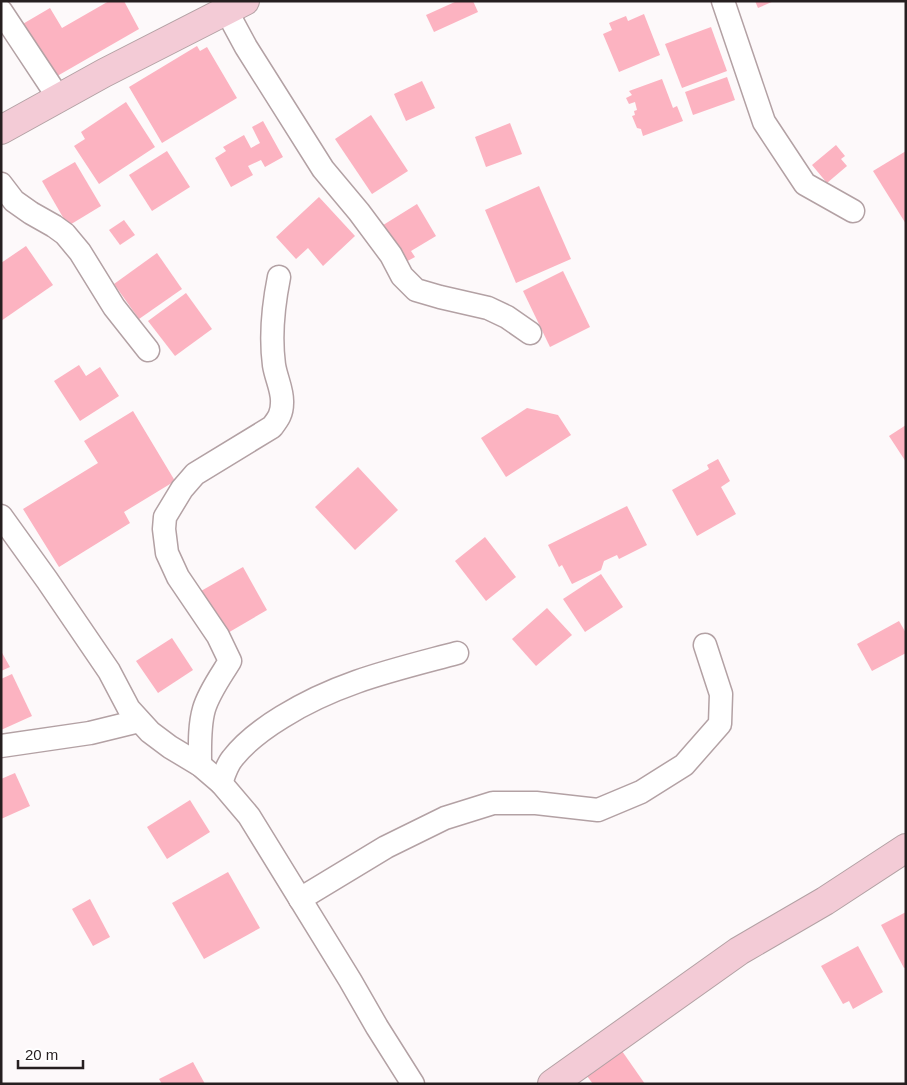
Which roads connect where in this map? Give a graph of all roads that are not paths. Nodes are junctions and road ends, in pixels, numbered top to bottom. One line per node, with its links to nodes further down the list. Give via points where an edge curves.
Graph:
1 (723, 1): 7 (street, via 764,122 805,184)
2 (236, 6): 4 (street); 9 (street, via 246,47 323,169 364,219 402,276 416,290 488,308)
3 (1, 10): 4 (street)
4 (58, 97): 5 (street)
5 (1, 130)
6 (1, 184): 10 (street, via 14,201 65,234 80,252 114,308)
7 (853, 211)
8 (279, 277): 16 (street, via 272,312 272,346 275,375 283,401 281,416 272,427 195,474 165,517 167,553 178,577 218,636 230,661 204,710)
9 (530, 333)
10 (148, 350)
11 (1, 516): 14 (street, via 99,656 129,709)
12 (705, 645): 19 (street, via 720,694 720,724 684,765 641,792 598,810 536,803 493,803 445,818 386,847)
13 (457, 653): 17 (street, via 376,674 296,708 266,727 230,760)
14 (139, 720): 15 (street, via 90,734); 16 (street, via 170,747)
15 (1, 746)
16 (200, 764): 17 (street)
17 (221, 783): 19 (street, via 248,816)
18 (906, 848): 21 (street, via 833,896 739,951)
19 (300, 899): 20 (street)
20 (413, 1084)
21 (552, 1084)

